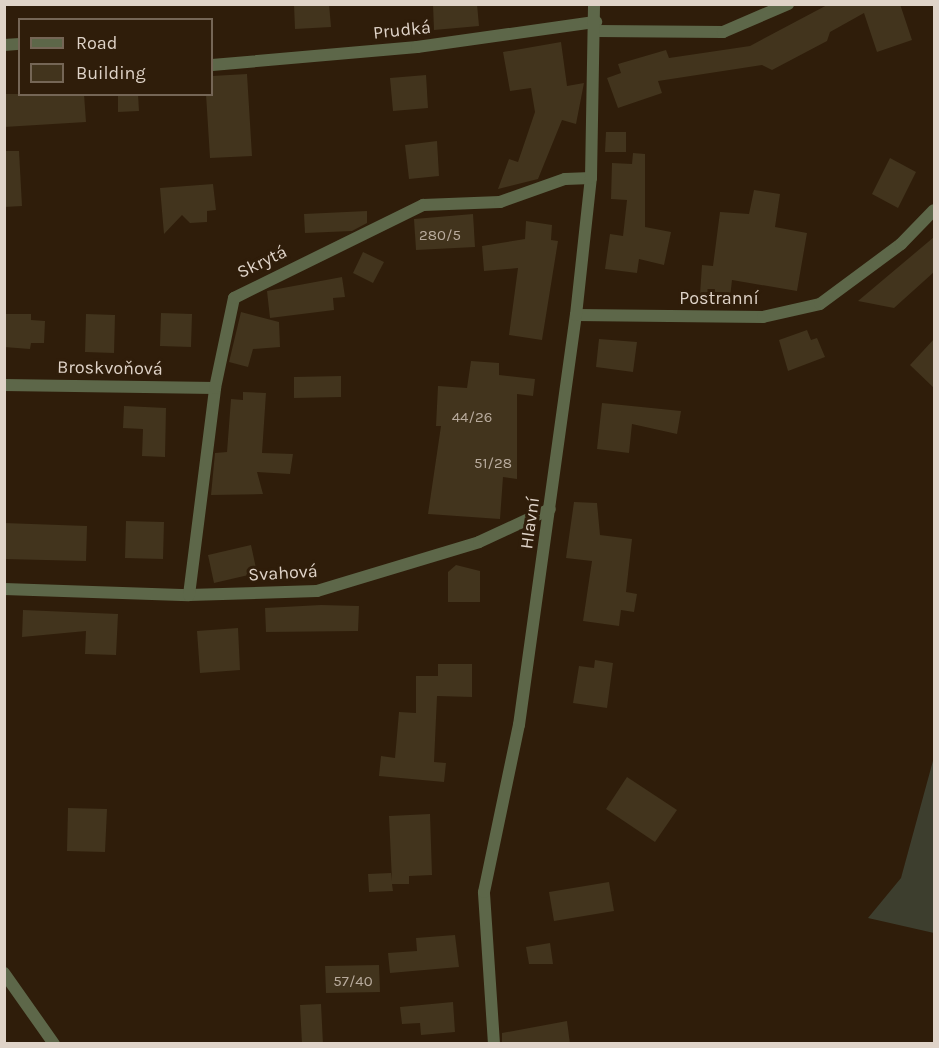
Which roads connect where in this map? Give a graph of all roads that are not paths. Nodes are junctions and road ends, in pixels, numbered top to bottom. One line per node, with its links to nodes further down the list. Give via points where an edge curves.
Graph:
1 (594, 4): 3 (street, Hlavní)
2 (788, 4): 3 (street, Prudká, via 723,32)
3 (596, 26): 4 (street, Prudká); 5 (street, Hlavní)
4 (213, 65)
5 (591, 178): 7 (street, Hlavní); 9 (street, Skrytá, via 565,179 500,202 423,205 242,291 230,305)
6 (934, 210): 7 (street, Postranní, via 885,257 820,304 763,317)
7 (576, 315): 10 (street, Hlavní)
8 (4, 385): 9 (street, Broskvoňová)
9 (215, 388): 12 (street, Skrytá)
10 (550, 509): 12 (street, Svahová, via 478,542 333,588); 15 (street, Hlavní, via 519,724 484,892)
11 (4, 589): 12 (street, Svahová)
12 (189, 595)
13 (4, 973): 14 (street)
14 (54, 1044)
15 (494, 1044)

